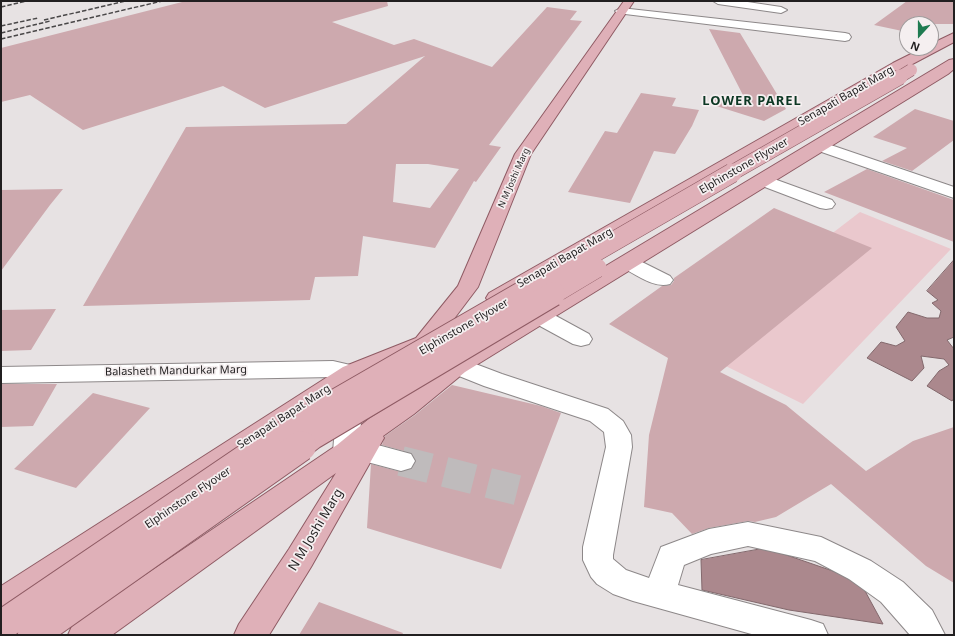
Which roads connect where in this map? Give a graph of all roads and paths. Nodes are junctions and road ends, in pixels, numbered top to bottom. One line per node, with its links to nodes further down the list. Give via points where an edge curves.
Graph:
1 (718, 1): 3 (street)
2 (625, 6): 5 (street); 14 (main road, N M Joshi Marg, via 523,154)
3 (781, 10)
4 (954, 37): 6 (main road)
5 (845, 38)
6 (944, 55): 7 (main road, via 943,71); 15 (main road, Senapati Bapat Marg); 27 (main road, Elphinstone Flyover, bridge, via 904,74 300,422); 28 (main road, Elphinstone Flyover, bridge, via 907,84 313,437)
7 (823, 144): 8 (main road); 9 (street); 10 (street)
8 (763, 180): 11 (street); 12 (main road)
9 (954, 185)
10 (954, 193)
11 (826, 204)
12 (631, 260): 13 (street); 16 (main road)
13 (668, 277)
14 (468, 286): 15 (main road, via 472,294 478,297); 18 (main road, N M Joshi Marg)
15 (498, 297): 16 (main road); 18 (main road, Senapati Bapat Marg)
16 (537, 317): 17 (street); 19 (main road)
17 (581, 339)
18 (425, 342): 19 (street); 20 (main road, Senapati Bapat Marg); 22 (main road, N M Joshi Marg)
19 (457, 366): 22 (main road, via 405,408); 25 (street, via 599,415 609,422 618,433 619,446 598,548 598,559 602,568 612,577 631,586)
20 (351, 373): 21 (street, Balasheth Mandurkar Marg, via 333,368); 23 (street); 26 (main road, Senapati Bapat Marg)
21 (1, 375)
22 (379, 425): 23 (main road, N M Joshi Marg)
23 (354, 451): 24 (street); 29 (main road); 30 (main road, N M Joshi Marg, via 300,558)
24 (401, 461)
25 (662, 588): 31 (street); 32 (street, via 672,556 709,542 748,534 821,550 860,570 892,592 920,621)
26 (1, 603)
27 (1, 626)
28 (33, 635)
29 (85, 635)
30 (251, 635)
31 (811, 635)
32 (928, 635)

